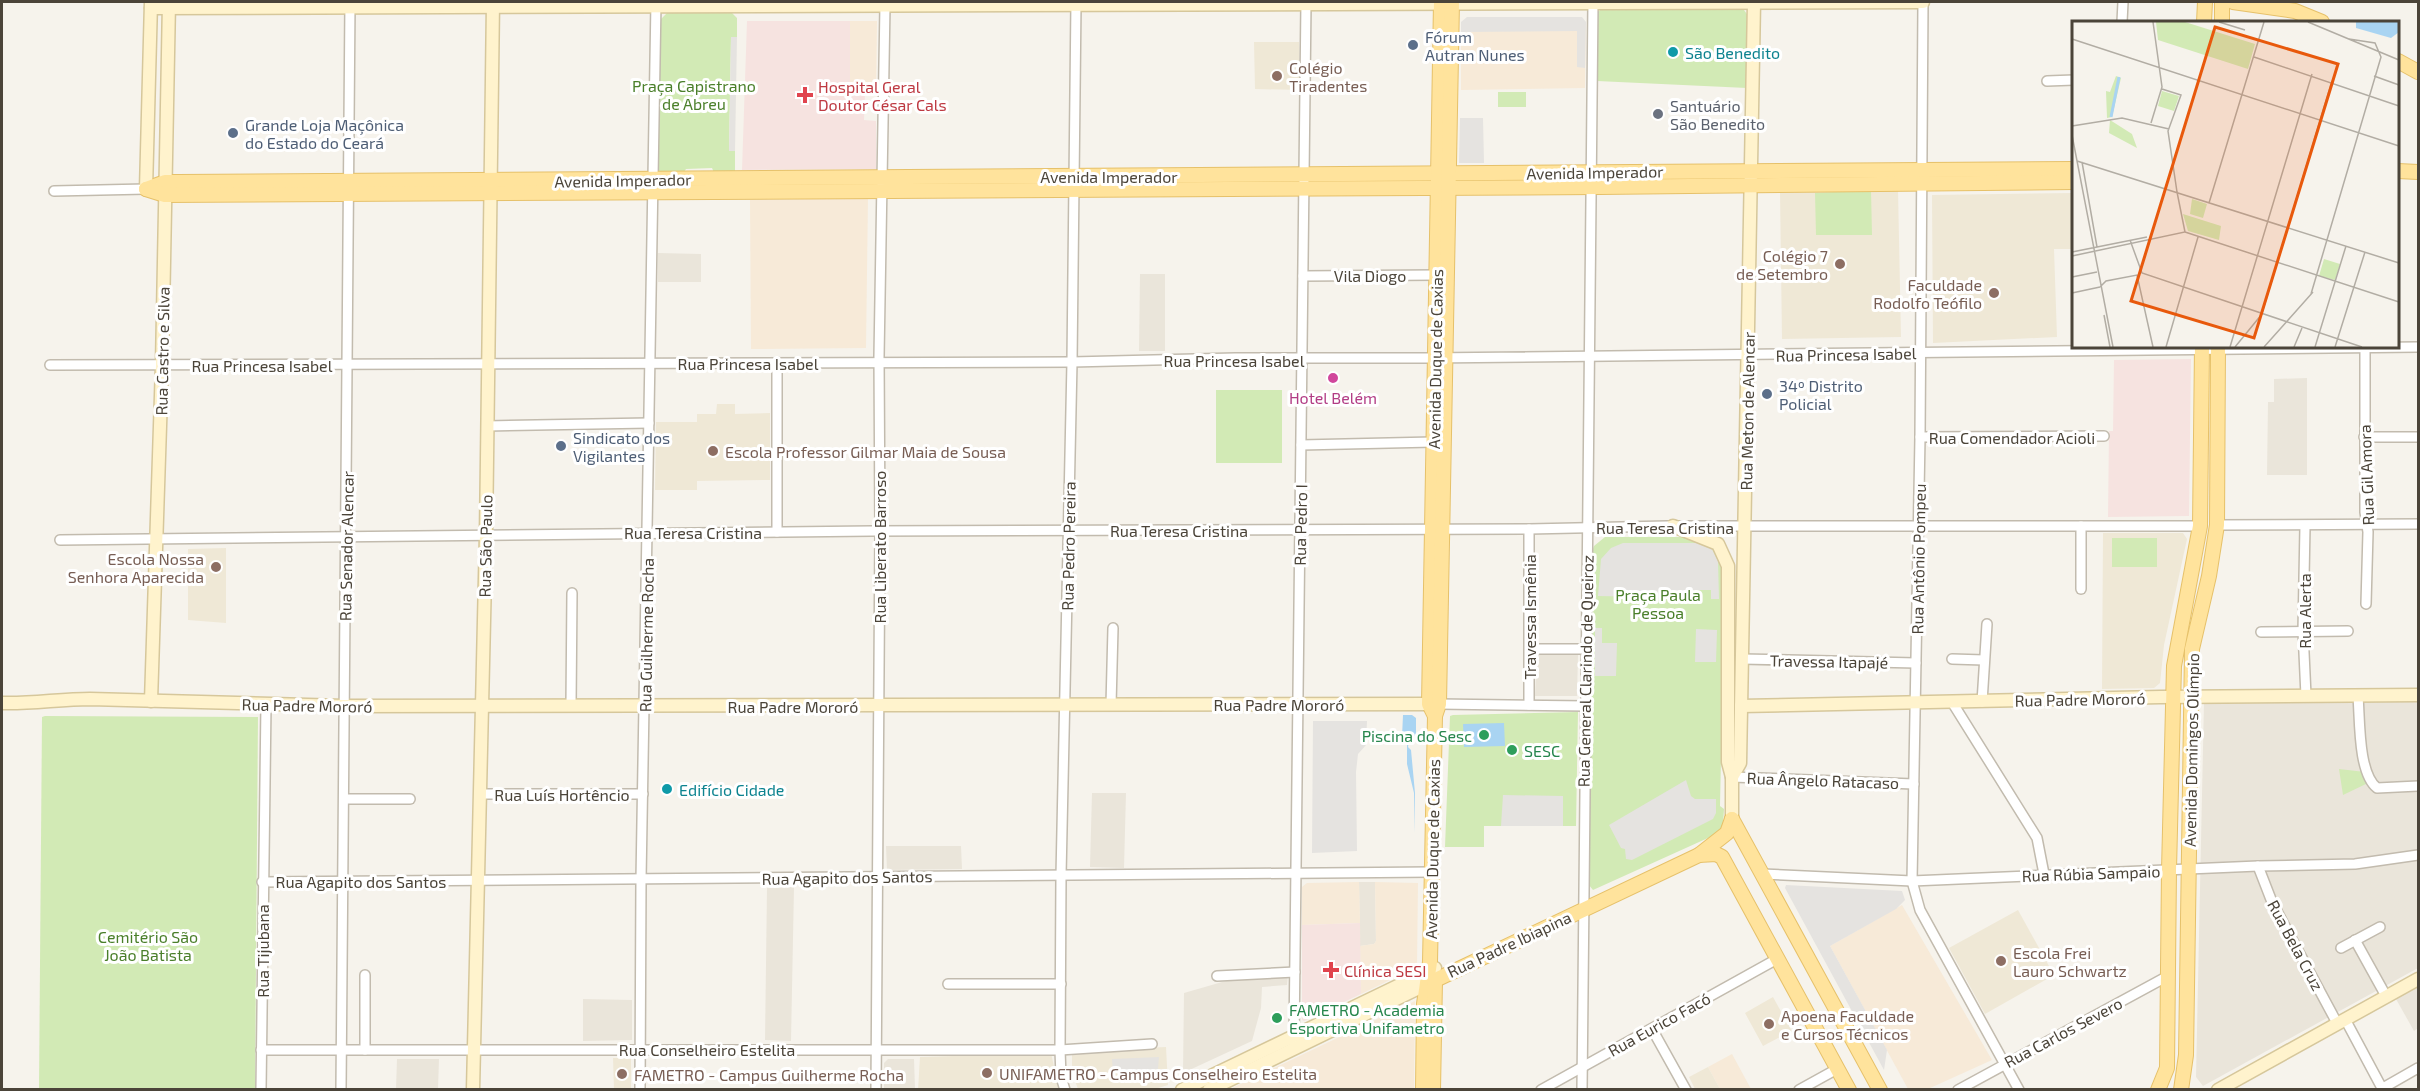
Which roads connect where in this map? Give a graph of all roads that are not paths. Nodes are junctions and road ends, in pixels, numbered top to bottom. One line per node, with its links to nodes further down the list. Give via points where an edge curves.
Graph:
1 (1446, 2): 2 (street); 12 (street); 33 (main road, Avenida Duque de Caxias)
2 (1593, 2): 3 (street); 31 (street, Rua General Clarindo de Queiroz)
3 (1754, 2): 4 (street); 28 (street, Rua Meton de Alencar)
4 (1923, 2): 32 (street, Rua Antônio Pompeu)
5 (2122, 2): 19 (street)
6 (2205, 2): 20 (main road)
7 (2222, 2): 21 (main road)
8 (2234, 2): 18 (main road)
9 (656, 3): 10 (street); 13 (street); 38 (street, Rua Guilherme Rocha)
10 (871, 3): 17 (street)
11 (1076, 3): 12 (street); 17 (street); 36 (street, Rua Pedro Pereira)
12 (1306, 3): 34 (street, Rua Pedro I)
13 (493, 4): 16 (street); 40 (street, Rua São Paulo)
14 (151, 5): 15 (street); 43 (street)
15 (169, 5): 16 (street); 44 (street, Rua Castro e Silva)
16 (350, 5): 42 (street, Rua Senador Alencar)
17 (885, 5): 37 (street, Rua Liberato Barroso)
18 (2297, 6): 22 (main road)
19 (2122, 21)
20 (2204, 21)
21 (2222, 21)
22 (2320, 21)
23 (2399, 63): 24 (main road)
24 (2418, 72)
25 (2072, 80): 26 (street)
26 (2047, 81)
27 (2072, 169): 32 (main road, Avenida Imperador)
28 (1751, 170): 31 (main road, Avenida Imperador); 32 (main road, Avenida Imperador); 39 (street, Rua Meton de Alencar)
29 (2399, 171): 30 (main road)
30 (2418, 171)
31 (1591, 172): 33 (main road, Avenida Imperador); 41 (street, Rua General Clarindo de Queiroz)
32 (1921, 176): 35 (main road, Avenida Imperador); 39 (main road, Avenida Imperador); 53 (street, Rua Antônio Pompeu)
33 (1443, 181): 34 (main road, Avenida Imperador); 41 (main road, Avenida Imperador); 46 (main road, Avenida Duque de Caxias); 56 (main road, Avenida Duque de Caxias)
34 (1304, 182): 36 (main road, Avenida Imperador); 47 (street, Rua Pedro I)
35 (2072, 182)
36 (1074, 183): 37 (main road, Avenida Imperador); 59 (street, Rua Pedro Pereira)
37 (882, 185): 38 (main road, Avenida Imperador); 60 (street, Rua Liberato Barroso)
38 (654, 186): 40 (main road, Avenida Imperador); 61 (street, Rua Guilherme Rocha)
39 (1751, 186): 41 (main road, Avenida Imperador); 54 (street, Rua Meton de Alencar)
40 (490, 187): 42 (main road, Avenida Imperador); 65 (street, Rua São Paulo)
41 (1591, 187): 55 (street, Rua General Clarindo de Queiroz)
42 (349, 188): 44 (main road, Avenida Imperador); 64 (street, Rua Senador Alencar)
43 (146, 189): 44 (main road, Avenida Imperador); 45 (street, Avenida Imperador)
44 (165, 189): 63 (street, Rua Castro e Silva)
45 (54, 191)
46 (1436, 275): 47 (street, Vila Diogo); 56 (main road, Avenida Duque de Caxias)
47 (1303, 276): 57 (street, Rua Pedro I)
48 (2399, 347): 49 (street, Rua Princesa Isabel)
49 (2418, 347)
50 (2202, 348): 51 (street, Rua Princesa Isabel); 53 (street, Rua Princesa Isabel); 80 (main road, Avenida Domingos Olímpio)
51 (2218, 348): 76 (main road, Avenida Domingos Olímpio)
52 (2365, 348): 70 (street, Rua Gil Amora)
53 (1919, 352): 54 (street, Rua Princesa Isabel); 69 (street, Rua Antônio Pompeu)
54 (1748, 355): 55 (street, Rua Princesa Isabel); 83 (street, Rua Meton de Alencar)
55 (1588, 356): 56 (street, Rua Princesa Isabel); 82 (street, Rua General Clarindo de Queiroz)
56 (1440, 358): 57 (street, Rua Princesa Isabel); 72 (main road, Avenida Duque de Caxias); 84 (main road, Avenida Duque de Caxias)
57 (1301, 359): 59 (street, Rua Princesa Isabel); 73 (street, Rua Pedro I)
58 (777, 362): 60 (street, Rua Princesa Isabel); 61 (street, Rua Princesa Isabel); 90 (street)
59 (1072, 362): 60 (street, Rua Princesa Isabel); 88 (street, Rua Pedro Pereira)
60 (879, 363): 87 (street, Rua Liberato Barroso)
61 (650, 364): 65 (street, Rua Princesa Isabel); 66 (street, Rua Guilherme Rocha)
62 (50, 365): 63 (street, Rua Princesa Isabel)
63 (162, 365): 64 (street, Rua Princesa Isabel); 94 (street, Rua Castro e Silva)
64 (348, 365): 65 (street, Rua Princesa Isabel); 92 (street, Rua Senador Alencar)
65 (488, 365): 67 (street, Rua São Paulo)
66 (649, 423): 67 (street); 89 (street, Rua Guilherme Rocha)
67 (487, 426): 91 (street, Rua São Paulo)
68 (2104, 436): 69 (street, Rua Comendador Acioli)
69 (1920, 437): 78 (street, Rua Antônio Pompeu)
70 (2364, 437): 71 (street); 74 (street, Rua Gil Amora)
71 (2418, 437)
72 (1433, 442): 73 (street); 84 (main road, Avenida Duque de Caxias)
73 (1301, 445): 85 (street, Rua Pedro I)
74 (2367, 524): 75 (street); 81 (street); 97 (street, Rua Gil Amora)
75 (2418, 524)
76 (2217, 525): 81 (street); 113 (main road, Avenida Domingos Olímpio, via 2210,576 2192,649)
77 (1673, 526): 82 (street, Rua Teresa Cristina); 83 (street, Rua Teresa Cristina); 132 (street, via 1718,544 1728,566 1728,762)
78 (1918, 526): 79 (street, Rua Teresa Cristina); 83 (street, Rua Teresa Cristina); 108 (street, Rua Antônio Pompeu)
79 (2081, 526): 80 (street, Rua Teresa Cristina); 95 (street)
80 (2200, 526): 112 (main road, Avenida Domingos Olímpio, via 2175,651)
81 (2305, 526): 100 (street, Rua Alerta)
82 (1587, 527): 86 (street, Rua Teresa Cristina); 104 (street, Rua General Clarindo de Queiroz)
83 (1744, 527): 105 (street, Rua Meton de Alencar)
84 (1438, 528): 85 (street, Rua Teresa Cristina); 86 (street, Rua Teresa Cristina); 131 (main road, Avenida Duque de Caxias)
85 (1299, 529): 88 (street, Rua Teresa Cristina); 122 (street, Rua Pedro I)
86 (1529, 529): 103 (street, Travessa Ismênia)
87 (880, 531): 88 (street, Rua Teresa Cristina); 90 (street, Rua Teresa Cristina); 127 (street, Rua Liberato Barroso)
88 (1068, 531): 128 (street, Rua Pedro Pereira)
89 (647, 532): 90 (street, Rua Teresa Cristina); 91 (street, Rua Teresa Cristina); 126 (street, Rua Guilherme Rocha)
90 (777, 532)
91 (486, 535): 92 (street, Rua Teresa Cristina); 125 (street, Rua São Paulo)
92 (346, 538): 94 (street, Rua Teresa Cristina); 124 (street, Rua Senador Alencar)
93 (60, 540): 94 (street, Rua Teresa Cristina)
94 (157, 540): 115 (street, Rua Castro e Silva)
95 (2081, 589)
96 (572, 593): 114 (street)
97 (2366, 604)
98 (1987, 624): 107 (street)
99 (1113, 628): 121 (street)
100 (2303, 631): 101 (street); 102 (street); 110 (street, Rua Alerta)
101 (2348, 631)
102 (2261, 632)
103 (1530, 649): 104 (street); 123 (street, Travessa Ismênia)
104 (1586, 649): 129 (street, Rua General Clarindo de Queiroz)
105 (1742, 659): 108 (street, Travessa Itapajé); 130 (street, Rua Meton de Alencar)
106 (1952, 659): 107 (street)
107 (1984, 660): 117 (street)
108 (1916, 663): 119 (street, Rua Antônio Pompeu)
109 (2418, 695): 111 (street, Rua Padre Mororó)
110 (2306, 696): 111 (street, Rua Padre Mororó); 113 (street, Rua Padre Mororó)
111 (2358, 696): 134 (street, via 2364,762 2372,783 2377,788)
112 (2173, 697): 113 (street, Rua Padre Mororó); 117 (street, Rua Padre Mororó); 144 (main road, Avenida Domingos Olímpio)
113 (2191, 697): 143 (main road, Avenida Domingos Olímpio)
114 (571, 699): 125 (street, Rua Padre Mororó); 126 (street, Rua Padre Mororó)
115 (151, 701): 118 (street, Rua Padre Mororó, via 66,699); 120 (street, Rua Padre Mororó)
116 (1952, 702): 117 (street, Rua Padre Mororó); 119 (street, Rua Padre Mororó); 148 (street, via 2037,838)
117 (1982, 702)
118 (2, 703)
119 (1916, 703): 130 (street, Rua Padre Mororó); 133 (street, Rua Antônio Pompeu)
120 (266, 704): 124 (street, Rua Padre Mororó); 155 (street, Rua Tijubana)
121 (1111, 705): 122 (street, Rua Padre Mororó); 128 (street, Rua Padre Mororó)
122 (1297, 705): 131 (street, Rua Padre Mororó); 146 (street, Rua Pedro I)
123 (1529, 705): 129 (street, Rua Padre Mororó); 131 (street, Rua Padre Mororó)
124 (344, 706): 125 (street, Rua Padre Mororó); 137 (street, Rua Senador Alencar)
125 (482, 706): 135 (street, Rua São Paulo)
126 (645, 706): 127 (street, Rua Padre Mororó); 136 (street, Rua Guilherme Rocha)
127 (878, 706): 128 (street, Rua Padre Mororó); 150 (street, Rua Liberato Barroso)
128 (1065, 706): 149 (street, Rua Pedro Pereira)
129 (1586, 706): 156 (street, Rua General Clarindo de Queiroz)
130 (1741, 706): 132 (street, Rua Meton de Alencar, via 1740,763)
131 (1434, 708): 145 (main road, Avenida Duque de Caxias)
132 (1732, 777): 133 (street, Rua Ângelo Ratacaso); 139 (street, Rua Meton de Alencar)
133 (1914, 784): 154 (street, Rua Antônio Pompeu)
134 (2418, 786)
135 (480, 794): 136 (street, Rua Luís Hortêncio); 153 (street, Rua São Paulo)
136 (643, 794): 151 (street, Rua Guilherme Rocha)
137 (345, 799): 138 (street); 152 (street, Rua Senador Alencar)
138 (410, 799)
139 (1732, 819): 140 (main road, Rua Padre Ibiapina, via 1727,833); 147 (main road)
140 (1699, 855): 156 (main road, Rua Padre Ibiapina); 160 (main road, via 1722,857)
141 (2418, 855): 142 (street, Rua Rúbia Sampaio, via 2355,864)
142 (2258, 866): 143 (street, Rua Rúbia Sampaio); 171 (street, Rua Bela Cruz, via 2272,902)
143 (2189, 869): 144 (street, Rua Rúbia Sampaio); 187 (main road, Avenida Domingos Olímpio)
144 (2169, 870): 148 (street, Rua Rúbia Sampaio); 165 (main road, Avenida Domingos Olímpio)
145 (1432, 872): 146 (street, Rua Agapito dos Santos); 164 (main road, Avenida Duque de Caxias)
146 (1296, 874): 149 (street, Rua Agapito dos Santos); 161 (street, Rua Pedro I)
147 (1762, 874): 154 (street, Rua Rúbia Sampaio); 203 (main road)
148 (2044, 874): 154 (street, Rua Rúbia Sampaio)
149 (1061, 876): 150 (street, Rua Agapito dos Santos); 168 (street, Rua Pedro Pereira)
150 (878, 877): 151 (street, Rua Agapito dos Santos); 177 (street, Rua Liberato Barroso)
151 (641, 880): 153 (street, Rua Agapito dos Santos); 176 (street, Rua Guilherme Rocha)
152 (344, 881): 153 (street, Rua Agapito dos Santos); 155 (street, Rua Agapito dos Santos); 179 (street, Rua Senador Alencar)
153 (477, 881): 175 (street, Rua São Paulo)
154 (1912, 881): 182 (street, Rua Antônio Pompeu, via 1920,910)
155 (262, 882): 178 (street, Rua Tijubana)
156 (1583, 909): 164 (main road, Rua Padre Ibiapina); 183 (street, Rua General Clarindo de Queiroz)
157 (2380, 927): 158 (street)
158 (2355, 940): 159 (street); 169 (street)
159 (2342, 948)
160 (1777, 959): 172 (street, Rua Eurico Facó); 185 (main road)
161 (1295, 972): 163 (street); 173 (street, Rua Pedro I)
162 (365, 975): 180 (street)
163 (1217, 976)
164 (1431, 976): 173 (street, Rua Padre Ibiapina); 196 (main road, Avenida Duque de Caxias, via 1424,1004); 197 (main road, Avenida Duque de Caxias)
165 (2168, 976): 170 (main road, Avenida Domingos Olímpio); 182 (street, Rua Carlos Severo)
166 (2418, 979): 169 (street)
167 (948, 984): 168 (street)
168 (1061, 984): 181 (street, Rua Pedro Pereira)
169 (2386, 996): 171 (street)
170 (2168, 998): 186 (main road, Avenida Domingos Olímpio, via 2167,1068); 187 (main road, via 2174,1012 2173,1068)
171 (2341, 1021): 206 (street); 207 (street, Rua Bela Cruz)
172 (1652, 1029): 183 (street, Rua Eurico Facó); 200 (street)
173 (1294, 1043): 194 (street, Rua Padre Ibiapina); 195 (street, Rua Padre Ibiapina)
174 (1152, 1044): 181 (street, Rua Conselheiro Estelita)
175 (474, 1049): 176 (street, Rua Conselheiro Estelita); 180 (street, Rua Conselheiro Estelita); 190 (street, Rua São Paulo)
176 (640, 1049): 177 (street, Rua Conselheiro Estelita); 191 (street, Rua Guilherme Rocha)
177 (876, 1049): 181 (street, Rua Conselheiro Estelita); 192 (street, Rua Liberato Barroso)
178 (261, 1050): 179 (street, Rua Conselheiro Estelita); 188 (street, Rua Tijubana)
179 (341, 1050): 180 (street, Rua Conselheiro Estelita); 189 (street, Rua Senador Alencar)
180 (364, 1050)
181 (1060, 1050): 193 (street, Rua Pedro Pereira)
182 (2004, 1064): 204 (street, Rua Carlos Severo); 205 (street, Rua Antônio Pompeu)
183 (1582, 1067): 198 (street, Rua Eurico Facó); 199 (street, Rua General Clarindo de Queiroz)
184 (2418, 1068): 207 (street)
185 (1837, 1069): 201 (street); 202 (main road)
186 (2161, 1084)
187 (2185, 1088)
188 (261, 1089)
189 (341, 1089)
190 (473, 1089)
191 (640, 1089)
192 (876, 1089)
193 (1065, 1089)
194 (1182, 1089)
195 (1209, 1089)
196 (1423, 1089)
197 (1433, 1089)
198 (1542, 1089)
199 (1582, 1089)
200 (1686, 1089)
201 (1799, 1089)
202 (1849, 1089)
203 (1880, 1089)
204 (1958, 1089)
205 (2019, 1089)
206 (2218, 1089)
207 (2383, 1089)

